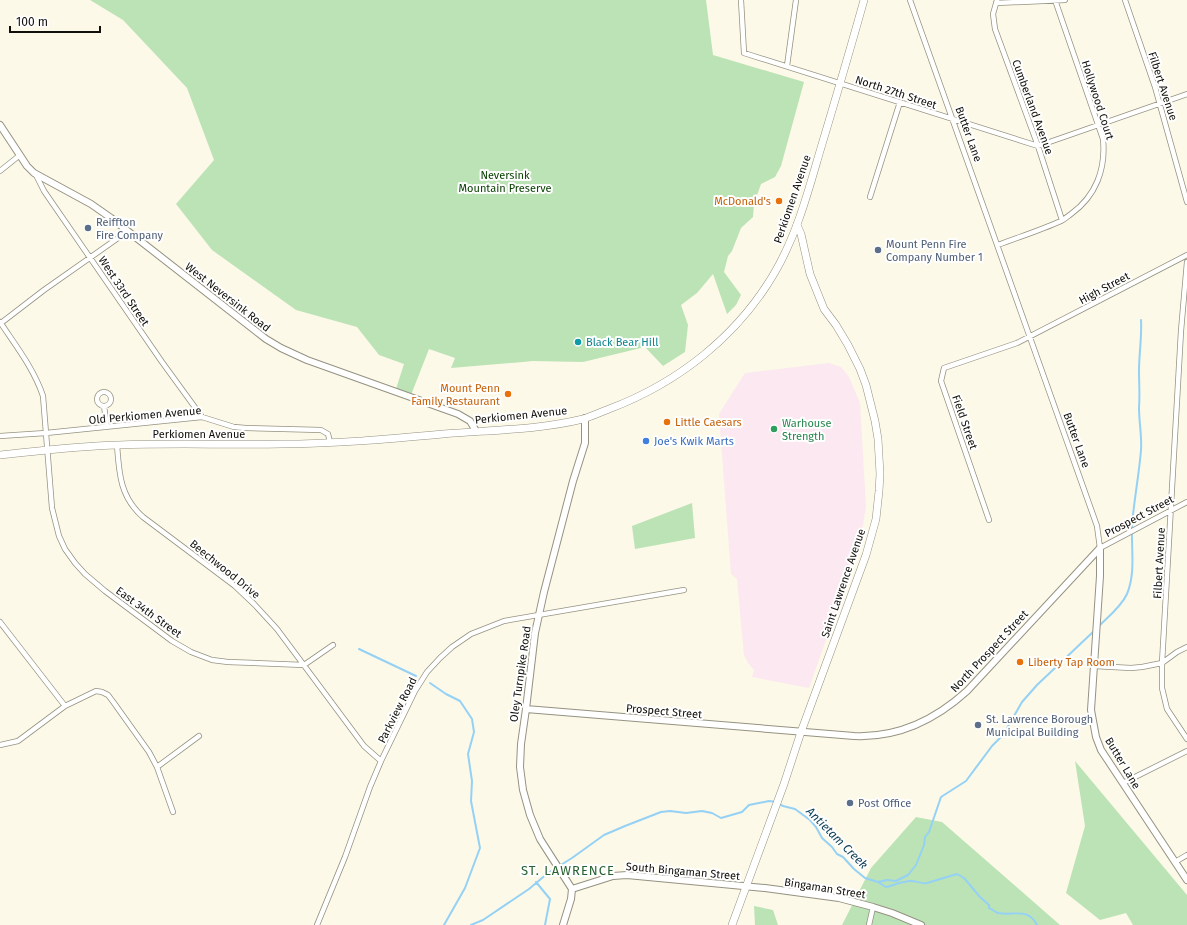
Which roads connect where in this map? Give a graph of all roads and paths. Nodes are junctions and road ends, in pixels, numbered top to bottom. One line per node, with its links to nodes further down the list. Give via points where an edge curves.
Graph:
1 (741, 0): 9 (street, North 27th Street, via 744,53)
2 (796, 0): 9 (street)
3 (864, 0): 10 (main road, Perkiomen Avenue)
4 (910, 0): 14 (street, Butter Lane)
5 (1055, 0): 6 (street); 8 (street); 16 (street, Hollywood Court)
6 (1065, 0)
7 (1125, 0): 13 (street, Filbert Avenue)
8 (997, 1): 17 (street, Cumberland Avenue, via 993,18 995,29)
9 (787, 66): 10 (street, North 27th Street)
10 (840, 83): 12 (street, North 27th Street); 24 (main road, Perkiomen Avenue)
11 (1187, 94): 13 (street)
12 (900, 102): 14 (street, North 27th Street); 21 (street)
13 (1160, 104): 16 (street); 22 (street, Filbert Avenue)
14 (952, 120): 17 (street, North 27th Street); 26 (street, Butter Lane)
15 (0, 125): 18 (street, West Neversink Road)
16 (1098, 125): 17 (street); 23 (street, Hollywood Court, via 1104,152 1097,182 1082,205)
17 (1038, 146): 23 (street, Cumberland Avenue)
18 (20, 156): 19 (street); 20 (street, West Neversink Road)
19 (0, 171)
20 (34, 173): 25 (street, West Neversink Road, via 91,204); 28 (street, West 33rd Street)
21 (870, 197)
22 (1187, 202)
23 (1062, 220): 26 (street, Hollywood Court)
24 (797, 225): 35 (main road, Perkiomen Avenue, via 783,257 766,286 742,319 715,346 685,371 656,388); 58 (main road, Saint Lawrence Avenue, via 810,274 824,310 848,345 866,385 877,433 880,474 876,518 869,546)
25 (128, 231): 28 (street); 37 (street, West Neversink Road, via 245,323 281,348 307,360 458,414 470,421)
26 (998, 245): 31 (street, Butter Lane)
27 (1187, 255): 31 (street, High Street)
28 (90, 257): 30 (street); 34 (street, West 33rd Street)
29 (1187, 262): 45 (street, Filbert Avenue)
30 (0, 323): 38 (street, East 34th Street, via 22,354 39,386 43,396)
31 (1030, 337): 32 (street, High Street); 47 (street, Butter Lane, via 1097,526)
32 (983, 355): 46 (street, Field Street, via 944,368 941,382)
33 (104, 406): 36 (street)
34 (202, 417): 36 (street, Old Perkiomen Avenue); 40 (street, Old Perkiomen Avenue, via 234,427 321,430 328,434)
35 (585, 418): 37 (main road, Perkiomen Avenue, via 543,426); 49 (street, Oley Turnpike Road, via 585,443)
36 (106, 427): 38 (street, Old Perkiomen Avenue)
37 (476, 431): 40 (main road, Perkiomen Avenue)
38 (46, 433): 39 (street, Old Perkiomen Avenue); 42 (street, East 34th Street)
39 (0, 436)
40 (330, 442): 41 (main road, Perkiomen Avenue)
41 (117, 445): 42 (main road, Perkiomen Avenue); 54 (street, Beechwood Drive, via 120,478 127,498 133,506 143,517 254,604)
42 (47, 450): 43 (main road, Perkiomen Avenue); 54 (street, East 34th Street, via 52,508 59,536 75,564 96,584 172,641 198,655 228,662)
43 (0, 455)
44 (1187, 502): 45 (street, Prospect Street)
45 (1171, 510): 47 (street, Prospect Street); 53 (street, Filbert Avenue)
46 (989, 520)
47 (1100, 548): 55 (street, Butter Lane); 58 (street, North Prospect Street, via 967,691 939,713 911,728 876,736)
48 (684, 590): 49 (street, Parkview Road)
49 (539, 614): 57 (street, Oley Turnpike Road); 63 (street, Parkview Road, via 504,621 471,634 440,658 415,691)
50 (0, 622): 56 (street)
51 (333, 646): 54 (street)
52 (1187, 647): 53 (street)
53 (1162, 663): 55 (street, via 1131,668); 60 (street, Filbert Avenue, via 1162,688 1167,709)
54 (304, 665): 63 (street, Beechwood Drive, via 364,746)
55 (1094, 666): 65 (street, Butter Lane, via 1091,710 1096,737 1101,750)
56 (65, 706): 61 (street, via 18,741); 64 (street, via 96,691 108,695)
57 (526, 709): 58 (street, Prospect Street); 71 (street, Oley Turnpike Road, via 520,744 522,790 546,850)
58 (801, 732): 70 (main road, Saint Lawrence Avenue)
59 (199, 736): 64 (street)
60 (1187, 739)
61 (0, 745)
62 (1187, 751): 65 (street)
63 (381, 761): 73 (street, Parkview Road)
64 (157, 766): 66 (street)
65 (1123, 783): 68 (street, Butter Lane)
66 (172, 812)
67 (1187, 855): 68 (street)
68 (1175, 862): 69 (street, Butter Lane)
69 (1187, 880)
70 (746, 887): 71 (street, South Bingaman Street, via 627,875 601,879); 72 (street, Bingaman Street, via 820,895); 75 (main road, Saint Lawrence Avenue)
71 (572, 889): 74 (street)
72 (873, 906): 76 (street); 77 (street, Bingaman Street)
73 (317, 925)
74 (563, 925)
75 (732, 925)
76 (868, 925)
77 (921, 925)

